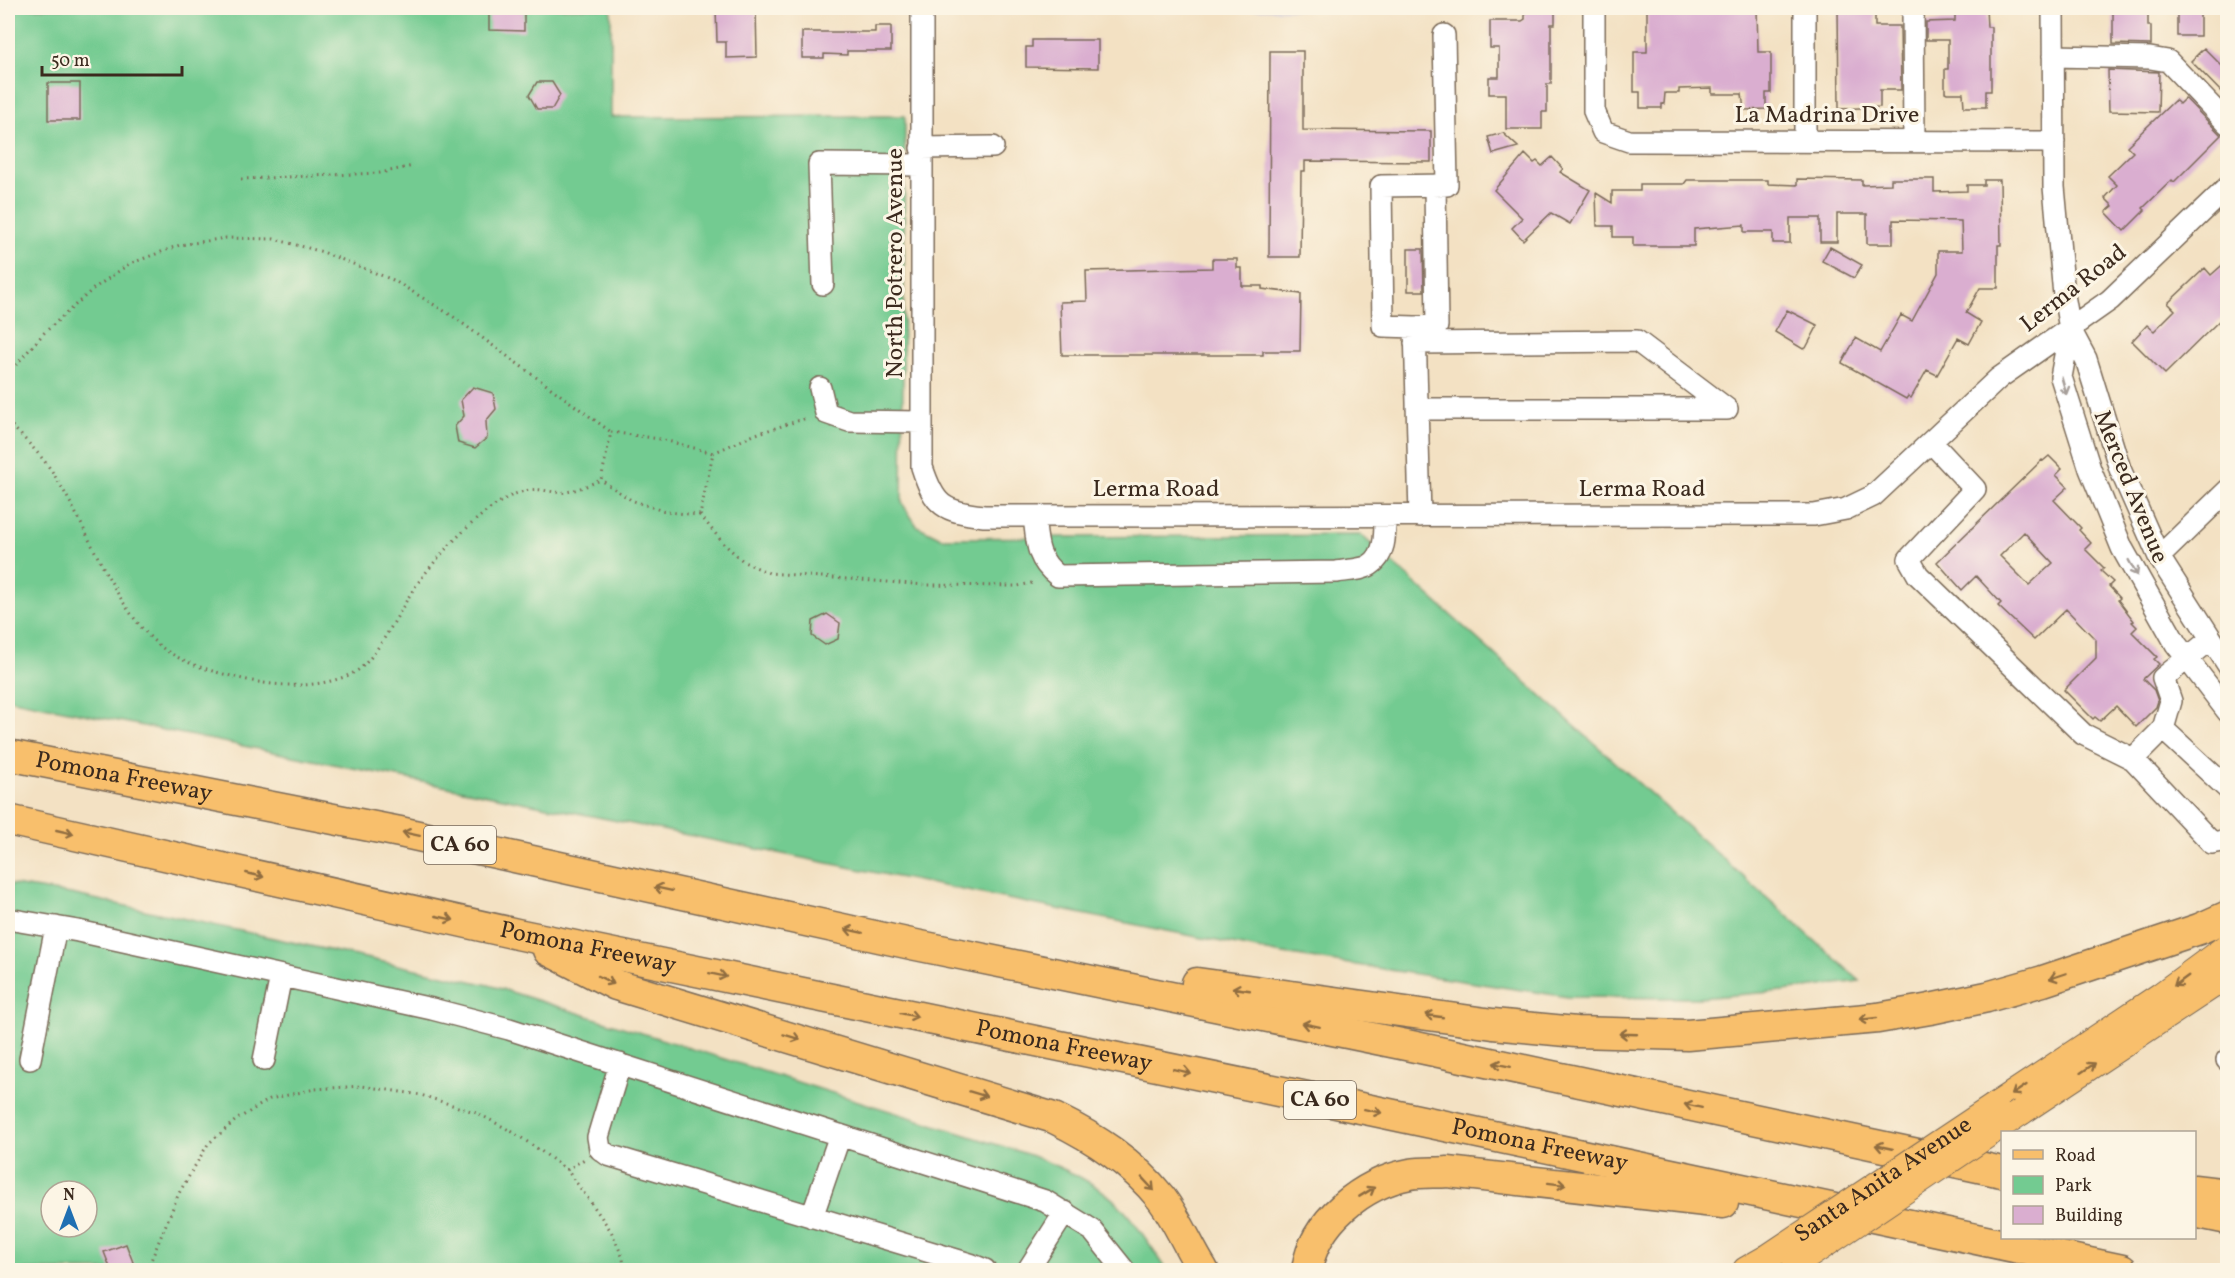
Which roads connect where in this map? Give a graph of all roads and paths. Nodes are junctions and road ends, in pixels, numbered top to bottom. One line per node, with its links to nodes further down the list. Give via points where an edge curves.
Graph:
1 (1594, 8): 9 (street, La Madrina Drive, via 1594,111 1603,132 1629,141)
2 (1804, 8): 9 (street)
3 (1913, 8): 10 (street)
4 (2053, 8): 7 (street, Merced Avenue)
5 (922, 13): 13 (street, North Potrero Avenue)
6 (1444, 35): 16 (street, via 1447,185)
7 (2053, 56): 8 (street, via 2168,61); 11 (street, Merced Avenue)
8 (2228, 124)
9 (1805, 141): 10 (street, La Madrina Drive)
10 (1914, 141): 11 (street, La Madrina Drive)
11 (2054, 142): 19 (street, Merced Avenue, via 2055,197)
12 (993, 147): 13 (street)
13 (921, 156): 18 (street, via 819,164); 25 (street, North Potrero Avenue)
14 (413, 166): 15 (path, via 380,173)
15 (241, 179)
16 (1435, 185): 20 (street, via 1437,326); 20 (street, via 1381,186 1383,326)
17 (2228, 187): 19 (street, Lerma Road, via 2110,300)
18 (823, 284)
19 (2070, 329): 28 (street, Lerma Road, via 1999,378); 37 (street, Merced Avenue, via 2086,359 2120,469); 40 (street, Merced Avenue, one-way to 40, via 2061,377 2090,469 2122,548)
20 (1415, 335): 23 (street); 23 (street, via 1637,342 1727,409)
21 (8, 374): 27 (path, via 44,333 93,289 129,264 180,244 226,238 274,239 323,252 393,280 451,315)
22 (820, 388): 24 (street)
23 (1417, 409): 36 (street)
24 (826, 413): 25 (street, via 849,421); 29 (path, via 756,434)
25 (922, 422): 32 (street, North Potrero Avenue, via 922,467)
26 (8, 423): 30 (path, via 52,471 134,618 151,638 174,657 262,683 302,684 356,672 441,554 482,515 508,497 531,489 566,492)
27 (611, 432): 29 (path, via 660,439); 30 (path)
28 (1931, 442): 36 (street, Lerma Road, via 1873,496 1845,509 1814,515); 45 (street, via 1975,489 1909,559 1918,575 2083,734)
29 (713, 453): 33 (path)
30 (601, 480): 33 (path, via 631,500 666,512)
31 (2228, 490): 37 (street)
32 (939, 503): 34 (street, Lerma Road, via 957,513)
33 (700, 515): 38 (path, via 744,562 769,573 926,585 1018,586)
34 (1034, 516): 35 (street, Lerma Road); 38 (street, via 1037,544 1045,566)
35 (1385, 516): 36 (street, Lerma Road); 38 (street, via 1381,554 1370,566 1337,572)
36 (1420, 516)
37 (2159, 557): 39 (street, Merced Avenue)
38 (1058, 576)
39 (2211, 639): 40 (street); 41 (street, Merced Avenue)
40 (2186, 658): 42 (street, Merced Avenue); 43 (street, via 2163,678 2171,701)
41 (2228, 664)
42 (2228, 712)
43 (2163, 729): 45 (street); 46 (street)
44 (8, 755): 53 (highway, Pomona Freeway / CA 60, one-way to 44, via 411,834)
45 (2133, 759): 48 (street, via 2212,843)
46 (2228, 789)
47 (8, 820): 52 (highway, Pomona Freeway / CA 60, one-way to 52)
48 (2228, 840)
49 (2228, 916): 53 (highway, one-way to 53, via 2178,936 1987,997 1878,1018 1687,1035 1576,1032 1493,1024)
50 (8, 919): 51 (street)
51 (56, 927): 56 (street); 57 (street)
52 (516, 934): 68 (highway, Pomona Freeway / CA 60, one-way to 68); 75 (highway, one-way to 75, via 616,985 1054,1118 1105,1147 1144,1180 1162,1200)
53 (911, 944): 61 (highway, Pomona Freeway / CA 60, one-way to 53)
54 (2228, 946): 69 (main road, Santa Anita Avenue, one-way to 69, bridge, via 1995,1106)
55 (2228, 975): 69 (main road, Santa Anita Avenue, one-way to 55, bridge, via 2021,1112)
56 (281, 976): 58 (street); 59 (street, via 465,1017)
57 (30, 1059)
58 (264, 1059)
59 (620, 1065): 60 (street); 66 (street, via 598,1137 600,1149 608,1155)
60 (840, 1135): 64 (street, via 1045,1201); 66 (street)
61 (2001, 1170)
62 (2196, 1191): 63 (highway)
63 (2228, 1194)
64 (1065, 1212): 73 (street); 74 (street, via 1092,1230)
65 (2196, 1212): 67 (highway)
66 (812, 1217): 72 (street)
67 (2228, 1219)
68 (1900, 1223): 76 (highway, one-way to 68, via 1322,1229 1346,1206 1371,1188 1410,1174 1448,1172); 77 (highway, Pomona Freeway / CA 60)
69 (1774, 1266)
70 (147, 1270): 71 (path, via 179,1194 208,1144 236,1120 270,1099 315,1089 362,1086 420,1095 477,1113 541,1151 567,1170 592,1204 615,1240)
71 (624, 1270)
72 (985, 1270)
73 (1028, 1270)
74 (1124, 1270)
75 (1203, 1270)
76 (1307, 1270)
77 (2122, 1270)

